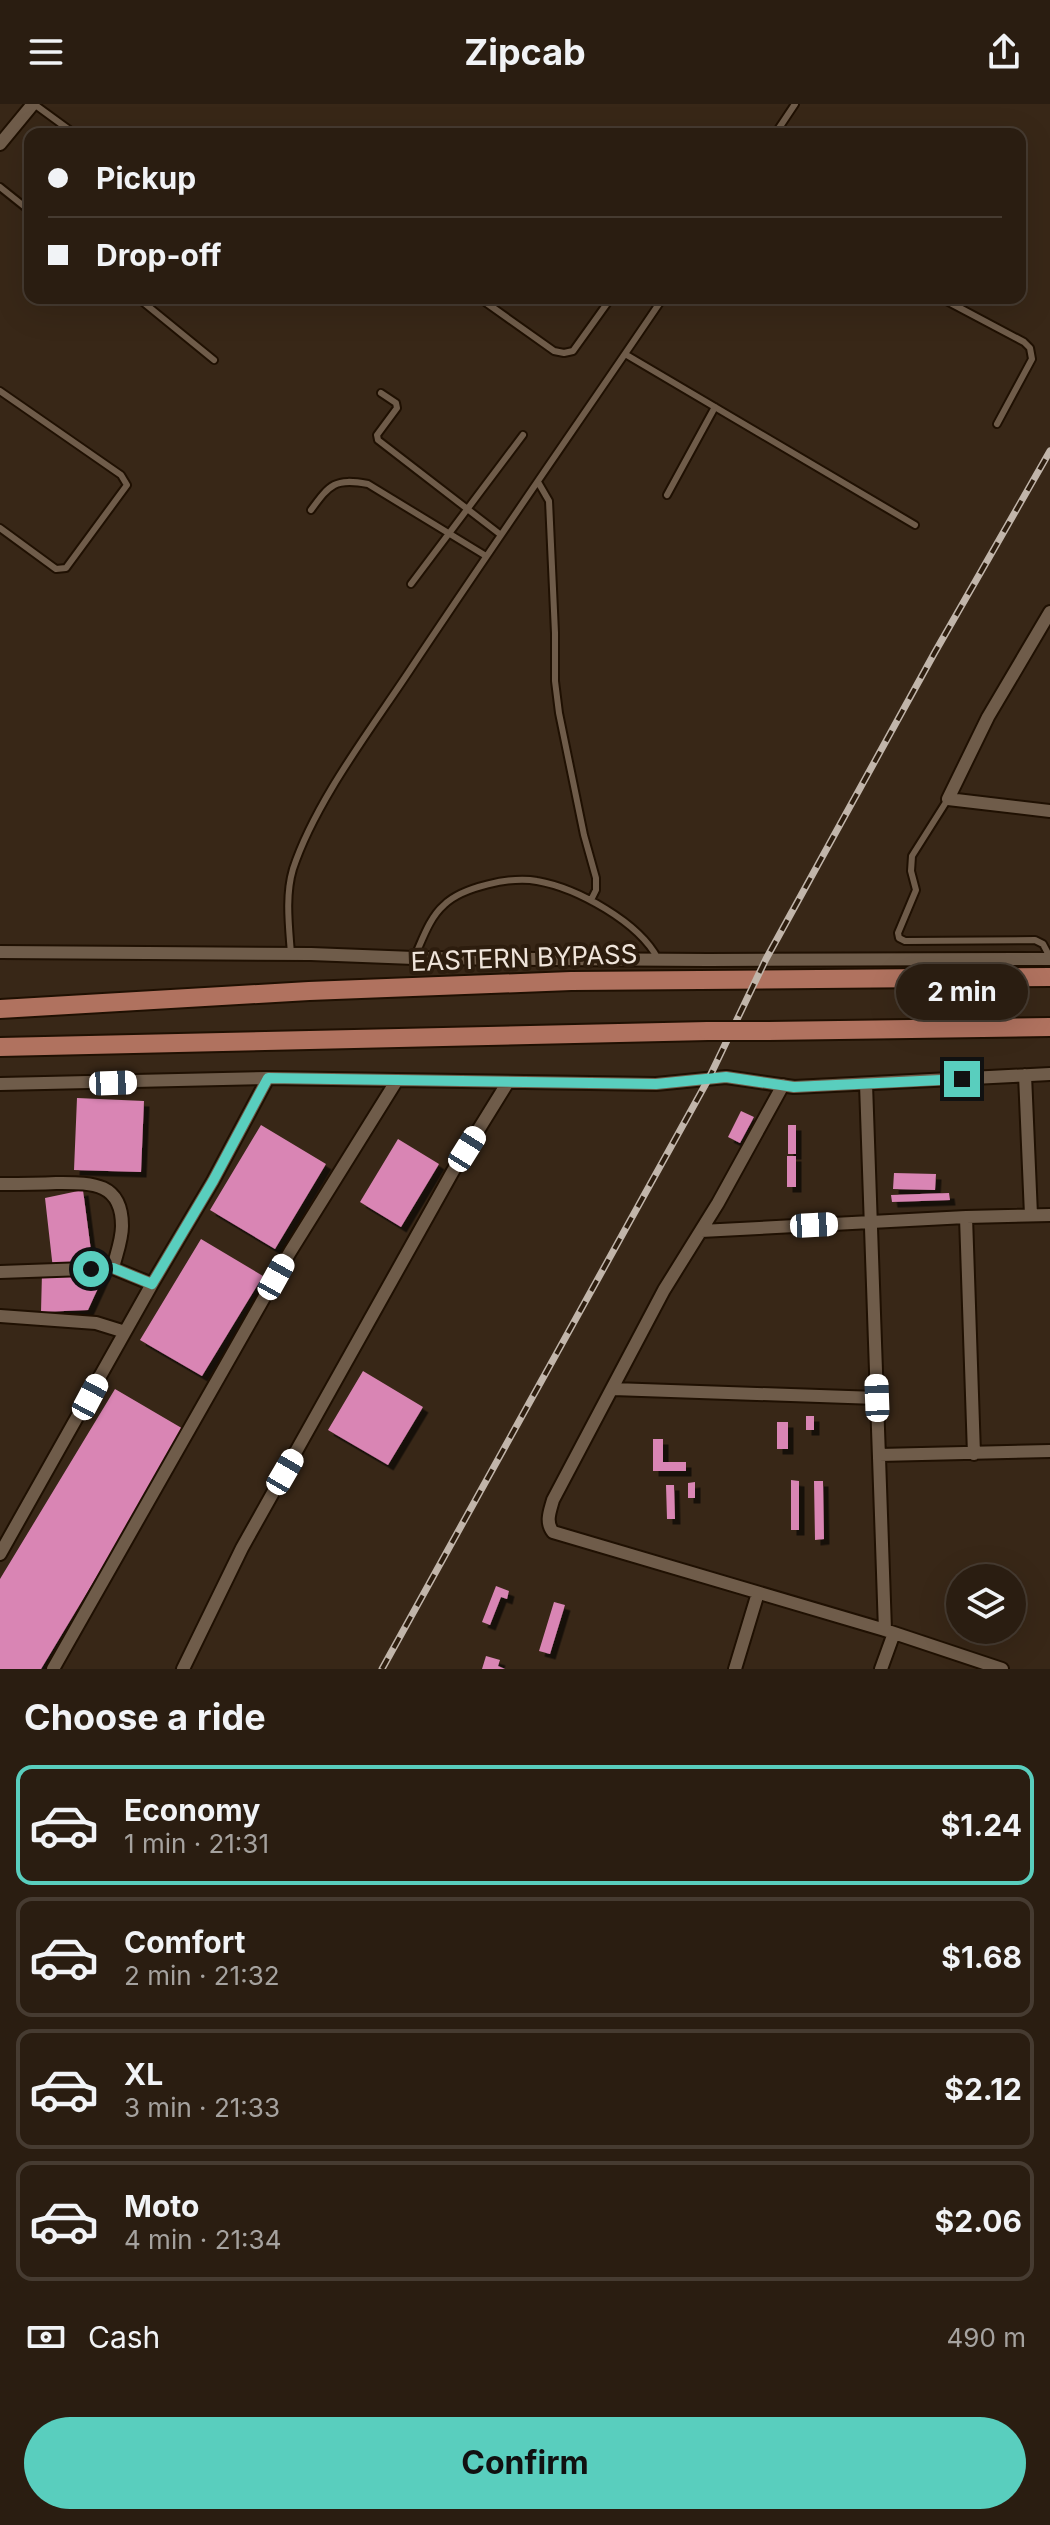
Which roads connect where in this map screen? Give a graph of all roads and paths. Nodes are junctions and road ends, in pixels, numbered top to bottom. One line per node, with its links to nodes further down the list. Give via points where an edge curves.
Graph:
1 (33, 104): 3 (lane); 5 (street)
2 (795, 104): 4 (lane)
3 (67, 128)
4 (779, 128)
5 (0, 144)
6 (0, 187): 7 (lane)
7 (24, 206)
8 (145, 304): 14 (lane)
9 (488, 304): 10 (lane, via 564,353 573,351)
10 (607, 304)
11 (659, 304): 13 (lane)
12 (952, 304): 18 (lane, via 1030,348 1032,359)
13 (625, 354): 17 (lane); 20 (lane)
14 (214, 360)
15 (0, 391): 25 (lane, via 121,475 127,485 66,568 56,569)
16 (381, 393): 22 (lane, via 397,408 378,440)
17 (715, 407): 21 (lane); 24 (lane)
18 (997, 424)
19 (523, 435): 22 (lane)
20 (538, 482): 27 (lane); 33 (lane, via 549,501 555,681 596,878)
21 (667, 495)
22 (467, 509): 26 (lane); 27 (lane)
23 (311, 510): 26 (lane, via 333,485 368,484)
24 (915, 525)
25 (0, 528)
26 (448, 534): 28 (lane); 29 (lane)
27 (501, 535): 28 (lane)
28 (486, 556): 35 (lane, via 336,782 302,847 289,896)
29 (411, 584)
30 (1050, 612): 31 (street, via 988,717)
31 (948, 799): 32 (street); 37 (lane, via 912,856 916,890 899,938 1035,940)
32 (1050, 811)
33 (591, 900): 36 (lane, via 535,880 470,890 444,905); 38 (lane, via 638,933)
34 (0, 952): 35 (street)
35 (291, 954): 36 (street)
36 (414, 958): 38 (street)
37 (1050, 958): 38 (street)
38 (658, 959)
39 (1050, 977): 40 (main road, EASTERN BYPASS, via 571,981)
40 (0, 1009)
41 (1050, 1027): 42 (main road, bridge)
42 (0, 1047)
43 (1050, 1074): 44 (street)
44 (1025, 1075): 49 (street); 52 (street)
45 (268, 1078): 46 (street); 48 (street); 59 (street)
46 (397, 1080): 47 (street); 70 (street, via 290,1252)
47 (508, 1082): 50 (street, via 656,1084 726,1077); 71 (street, via 242,1548)
48 (0, 1084)
49 (866, 1084): 50 (street); 55 (street)
50 (783, 1085): 56 (street)
51 (0, 1184): 57 (street, via 90,1183 104,1188 120,1209 122,1228)
52 (1031, 1215): 53 (street); 54 (street)
53 (1050, 1215)
54 (966, 1217): 55 (street); 65 (street)
55 (871, 1222): 56 (street); 63 (street)
56 (701, 1231): 62 (street)
57 (113, 1268): 58 (street); 59 (street)
58 (0, 1272)
59 (152, 1284): 61 (street)
60 (0, 1316): 61 (street, via 96,1323)
61 (125, 1332): 67 (street)
62 (613, 1389): 63 (street); 68 (street, via 553,1500 550,1528)
63 (877, 1398): 66 (street)
64 (1050, 1451): 65 (street)
65 (974, 1454): 66 (street)
66 (879, 1455): 69 (street)
67 (0, 1554)
68 (758, 1593): 69 (street); 72 (street)
69 (890, 1631): 73 (street); 74 (street)
70 (53, 1669)
71 (183, 1669)
72 (735, 1669)
73 (881, 1669)
74 (1002, 1669)

